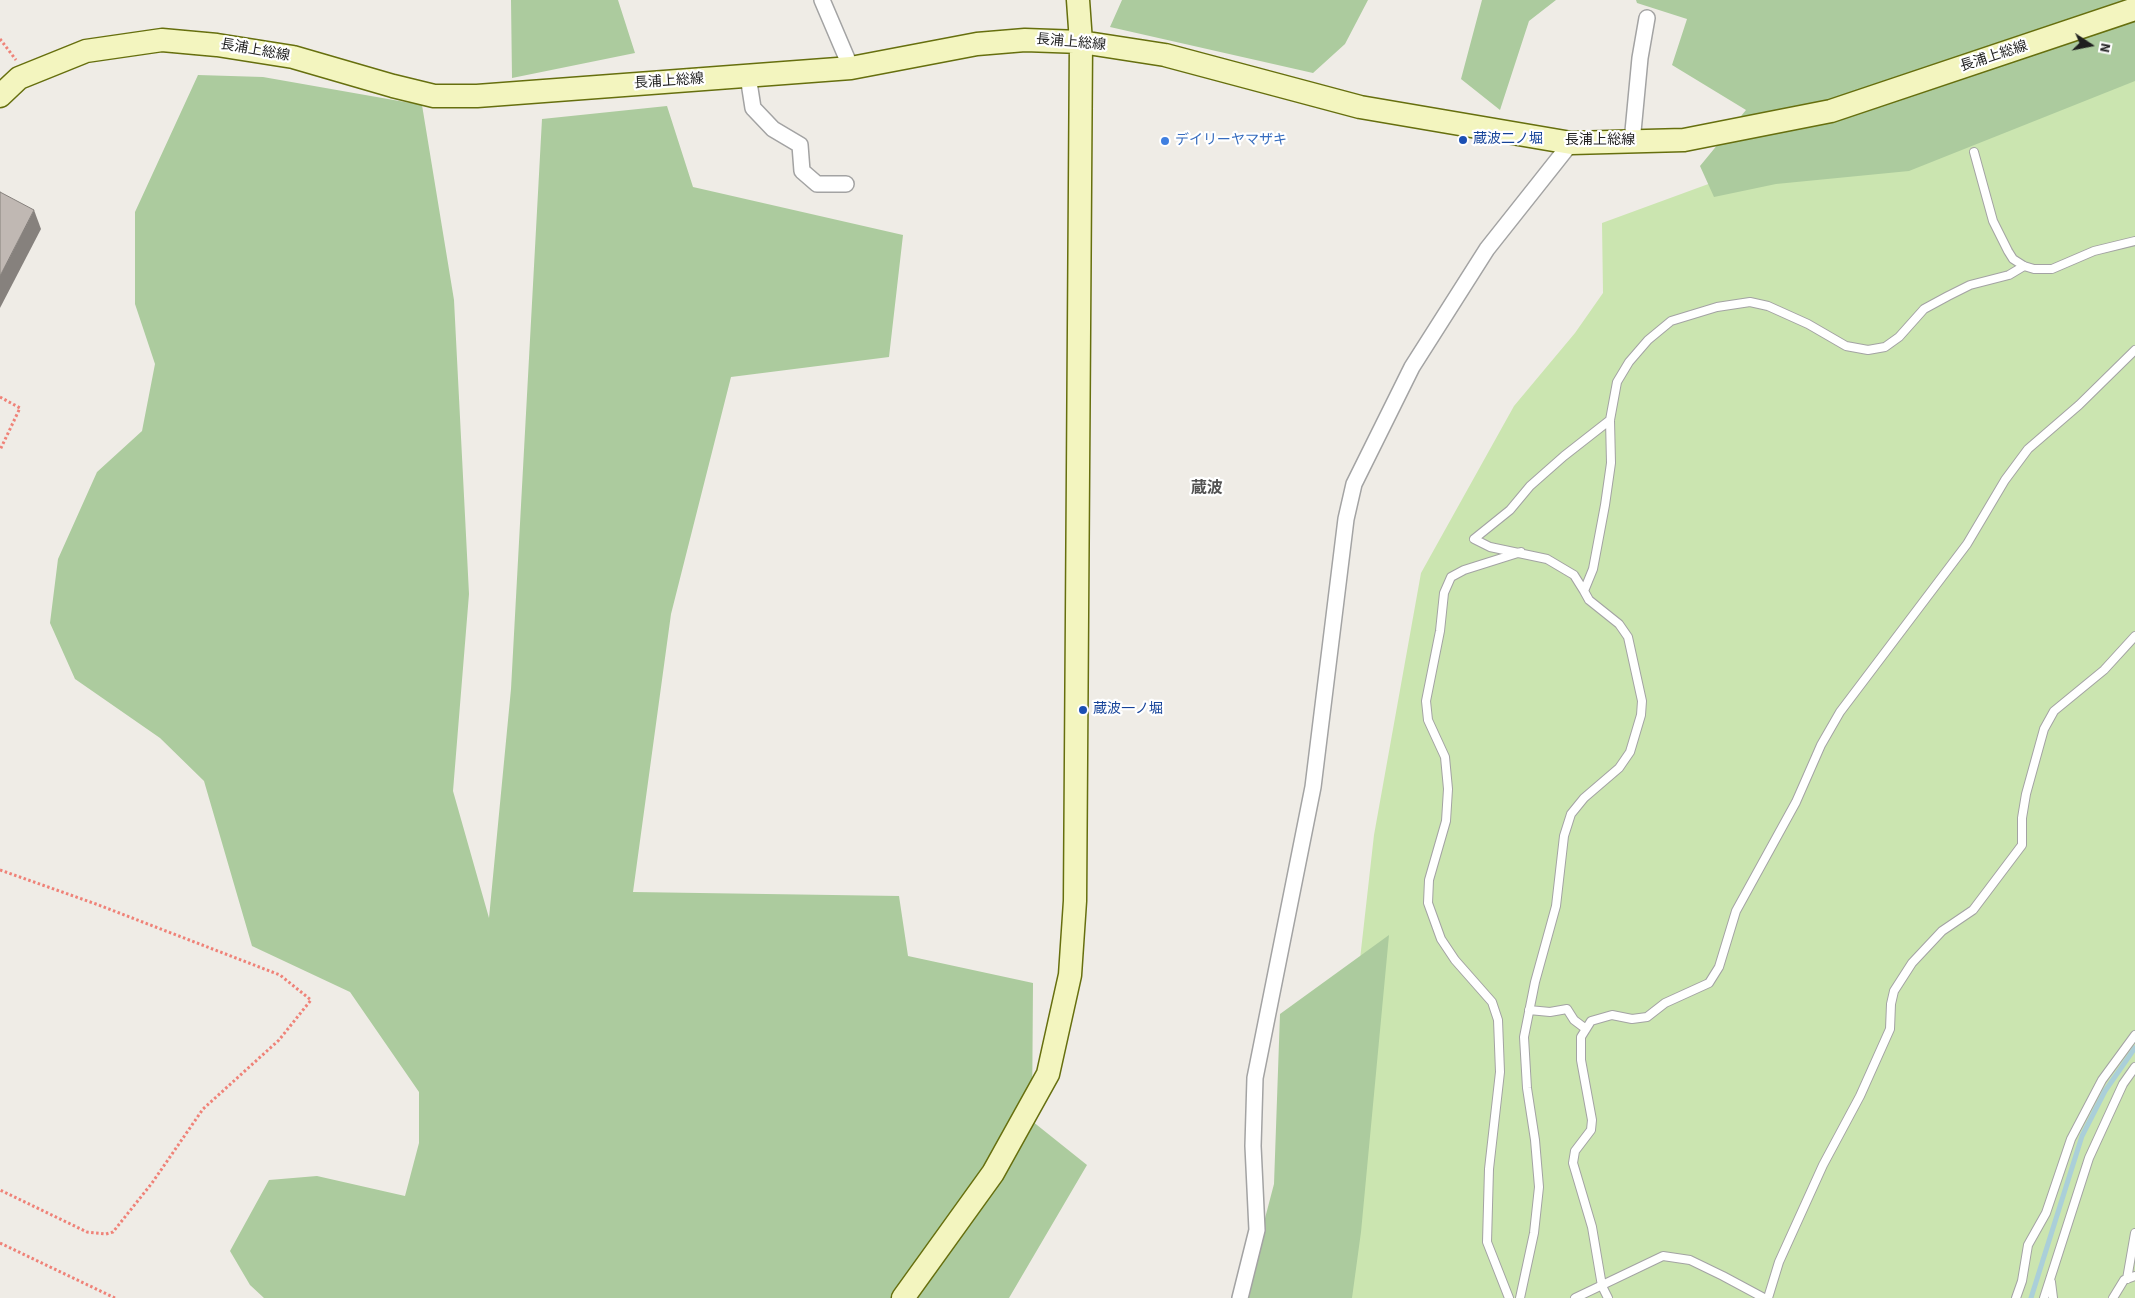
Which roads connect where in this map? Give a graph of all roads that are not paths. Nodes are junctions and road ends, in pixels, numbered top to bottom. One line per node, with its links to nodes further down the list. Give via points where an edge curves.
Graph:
1 (822, 0): 6 (street)
2 (1078, 0): 5 (main road)
3 (2135, 10): 9 (main road, 長浦上総線, via 1831,111 1684,140)
4 (1646, 18): 9 (street)
5 (1081, 42): 6 (main road, 長浦上総線, via 1025,40 977,44); 10 (main road, 長浦上総線, via 1165,55 1360,108); 28 (main road, via 1075,881 1070,975 1048,1074 993,1173)
6 (851, 68): 7 (main road, 長浦上総線)
7 (748, 76): 8 (main road, 長浦上総線, via 534,93 434,96 293,57 162,40 86,51 19,78); 12 (street, via 753,108 772,129 800,145 802,171 817,184)
8 (0, 96)
9 (1632, 142): 10 (main road, 長浦上総線)
10 (1571, 143): 29 (street, via 1487,249 1417,359 1354,484 1346,520 1313,787 1255,1078 1253,1146 1257,1230)
11 (1974, 152): 14 (lane, via 1993,221 2008,251)
12 (846, 184)
13 (2135, 240): 14 (lane, via 2094,251 2052,269)
14 (2024, 266): 16 (lane, via 2009,275 1970,285 1948,296 1924,309 1899,337 1885,347 1868,350 1846,346 1808,324 1768,306 1750,302 1717,307 1671,321 1629,362 1618,382)
15 (2135, 350): 21 (lane, via 2028,449 1967,544 1840,712 1821,744 1796,802 1736,910 1719,967 1708,983 1665,1004 1647,1017 1632,1019 1612,1015 1591,1021)
16 (1610, 420): 17 (lane, via 1564,456 1530,486 1510,510 1474,538 1490,547); 18 (lane, via 1610,471 1593,570)
17 (1521, 552): 18 (lane, via 1547,559 1574,575); 30 (lane, via 1451,577 1444,593 1426,701 1428,720 1445,757 1448,789 1446,821 1428,880 1428,903 1441,939 1492,1002 1498,1020 1500,1072 1489,1169 1487,1242)
18 (1584, 590): 20 (lane, via 1589,600 1619,624 1628,637 1642,701 1641,715 1630,752 1619,768 1584,798 1571,814 1564,836 1556,906)
19 (2135, 636): 35 (lane, via 2104,670 2054,711 2044,729 2026,794 2022,845 1973,910 1942,931 1912,963 1894,991 1890,1029 1779,1262)
20 (1529, 1010): 21 (lane, via 1550,1012 1567,1009 1574,1020); 31 (lane, via 1524,1037 1538,1187 1534,1233)
21 (1586, 1028): 27 (lane, via 1581,1037 1582,1060 1592,1130 1575,1151 1573,1163 1592,1227)
22 (2135, 1035): 36 (lane, via 2102,1080 2071,1139 2046,1213 2028,1245)
23 (2135, 1067): 25 (lane, via 2089,1158)
24 (2135, 1233): 26 (lane)
25 (2051, 1277): 37 (lane); 38 (lane)
26 (2131, 1277): 39 (lane)
27 (1602, 1286): 32 (lane); 33 (lane); 34 (lane, via 1663,1256 1690,1260)
28 (903, 1298)
29 (1240, 1298)
30 (1509, 1298)
31 (1520, 1298)
32 (1575, 1298)
33 (1608, 1298)
34 (1764, 1298)
35 (1768, 1298)
36 (2016, 1298)
37 (2044, 1298)
38 (2053, 1298)
39 (2113, 1298)

